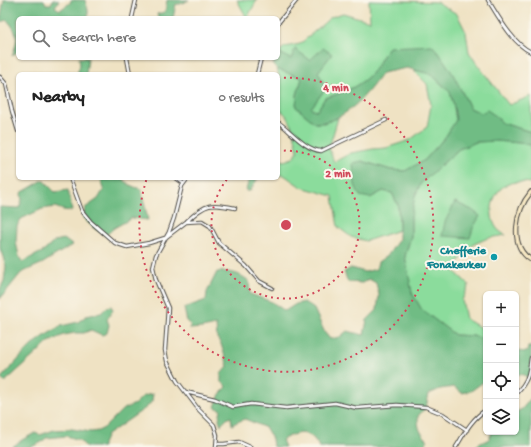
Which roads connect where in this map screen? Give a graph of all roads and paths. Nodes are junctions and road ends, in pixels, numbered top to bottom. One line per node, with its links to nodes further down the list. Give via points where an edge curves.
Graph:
1 (136, 0): 4 (street)
2 (297, 0): 5 (street)
3 (488, 0): 6 (street, via 516,40)
4 (132, 16)
5 (280, 21)
6 (531, 52)
7 (127, 60): 9 (street)
8 (260, 60): 10 (street)
9 (130, 72)
10 (258, 72)
11 (0, 77): 13 (street, via 6,84)
12 (386, 120): 14 (street, via 321,151 300,141)
13 (16, 124)
14 (280, 124)
15 (71, 180): 22 (street, via 82,211 115,243 132,247)
16 (179, 180): 18 (street)
17 (186, 180): 18 (street)
18 (183, 183): 22 (street, via 174,218)
19 (531, 192): 23 (street, via 520,212 517,238 520,250)
20 (235, 208): 21 (street, via 208,206)
21 (186, 222): 22 (street); 24 (street, via 202,221 208,224 219,243 259,281)
22 (165, 238): 27 (street, via 154,259 153,267 168,308 165,350 167,361)
23 (531, 260)
24 (272, 288)
25 (531, 358): 26 (street, via 530,373)
26 (519, 389)
27 (185, 392): 29 (street, via 215,399 233,407 251,404 286,408 335,403 357,408 397,405 426,407 443,414); 30 (street, via 214,425)
28 (483, 412): 29 (street)
29 (467, 430): 32 (street)
30 (216, 445): 31 (street, via 239,442)
31 (250, 447)
32 (456, 447)

